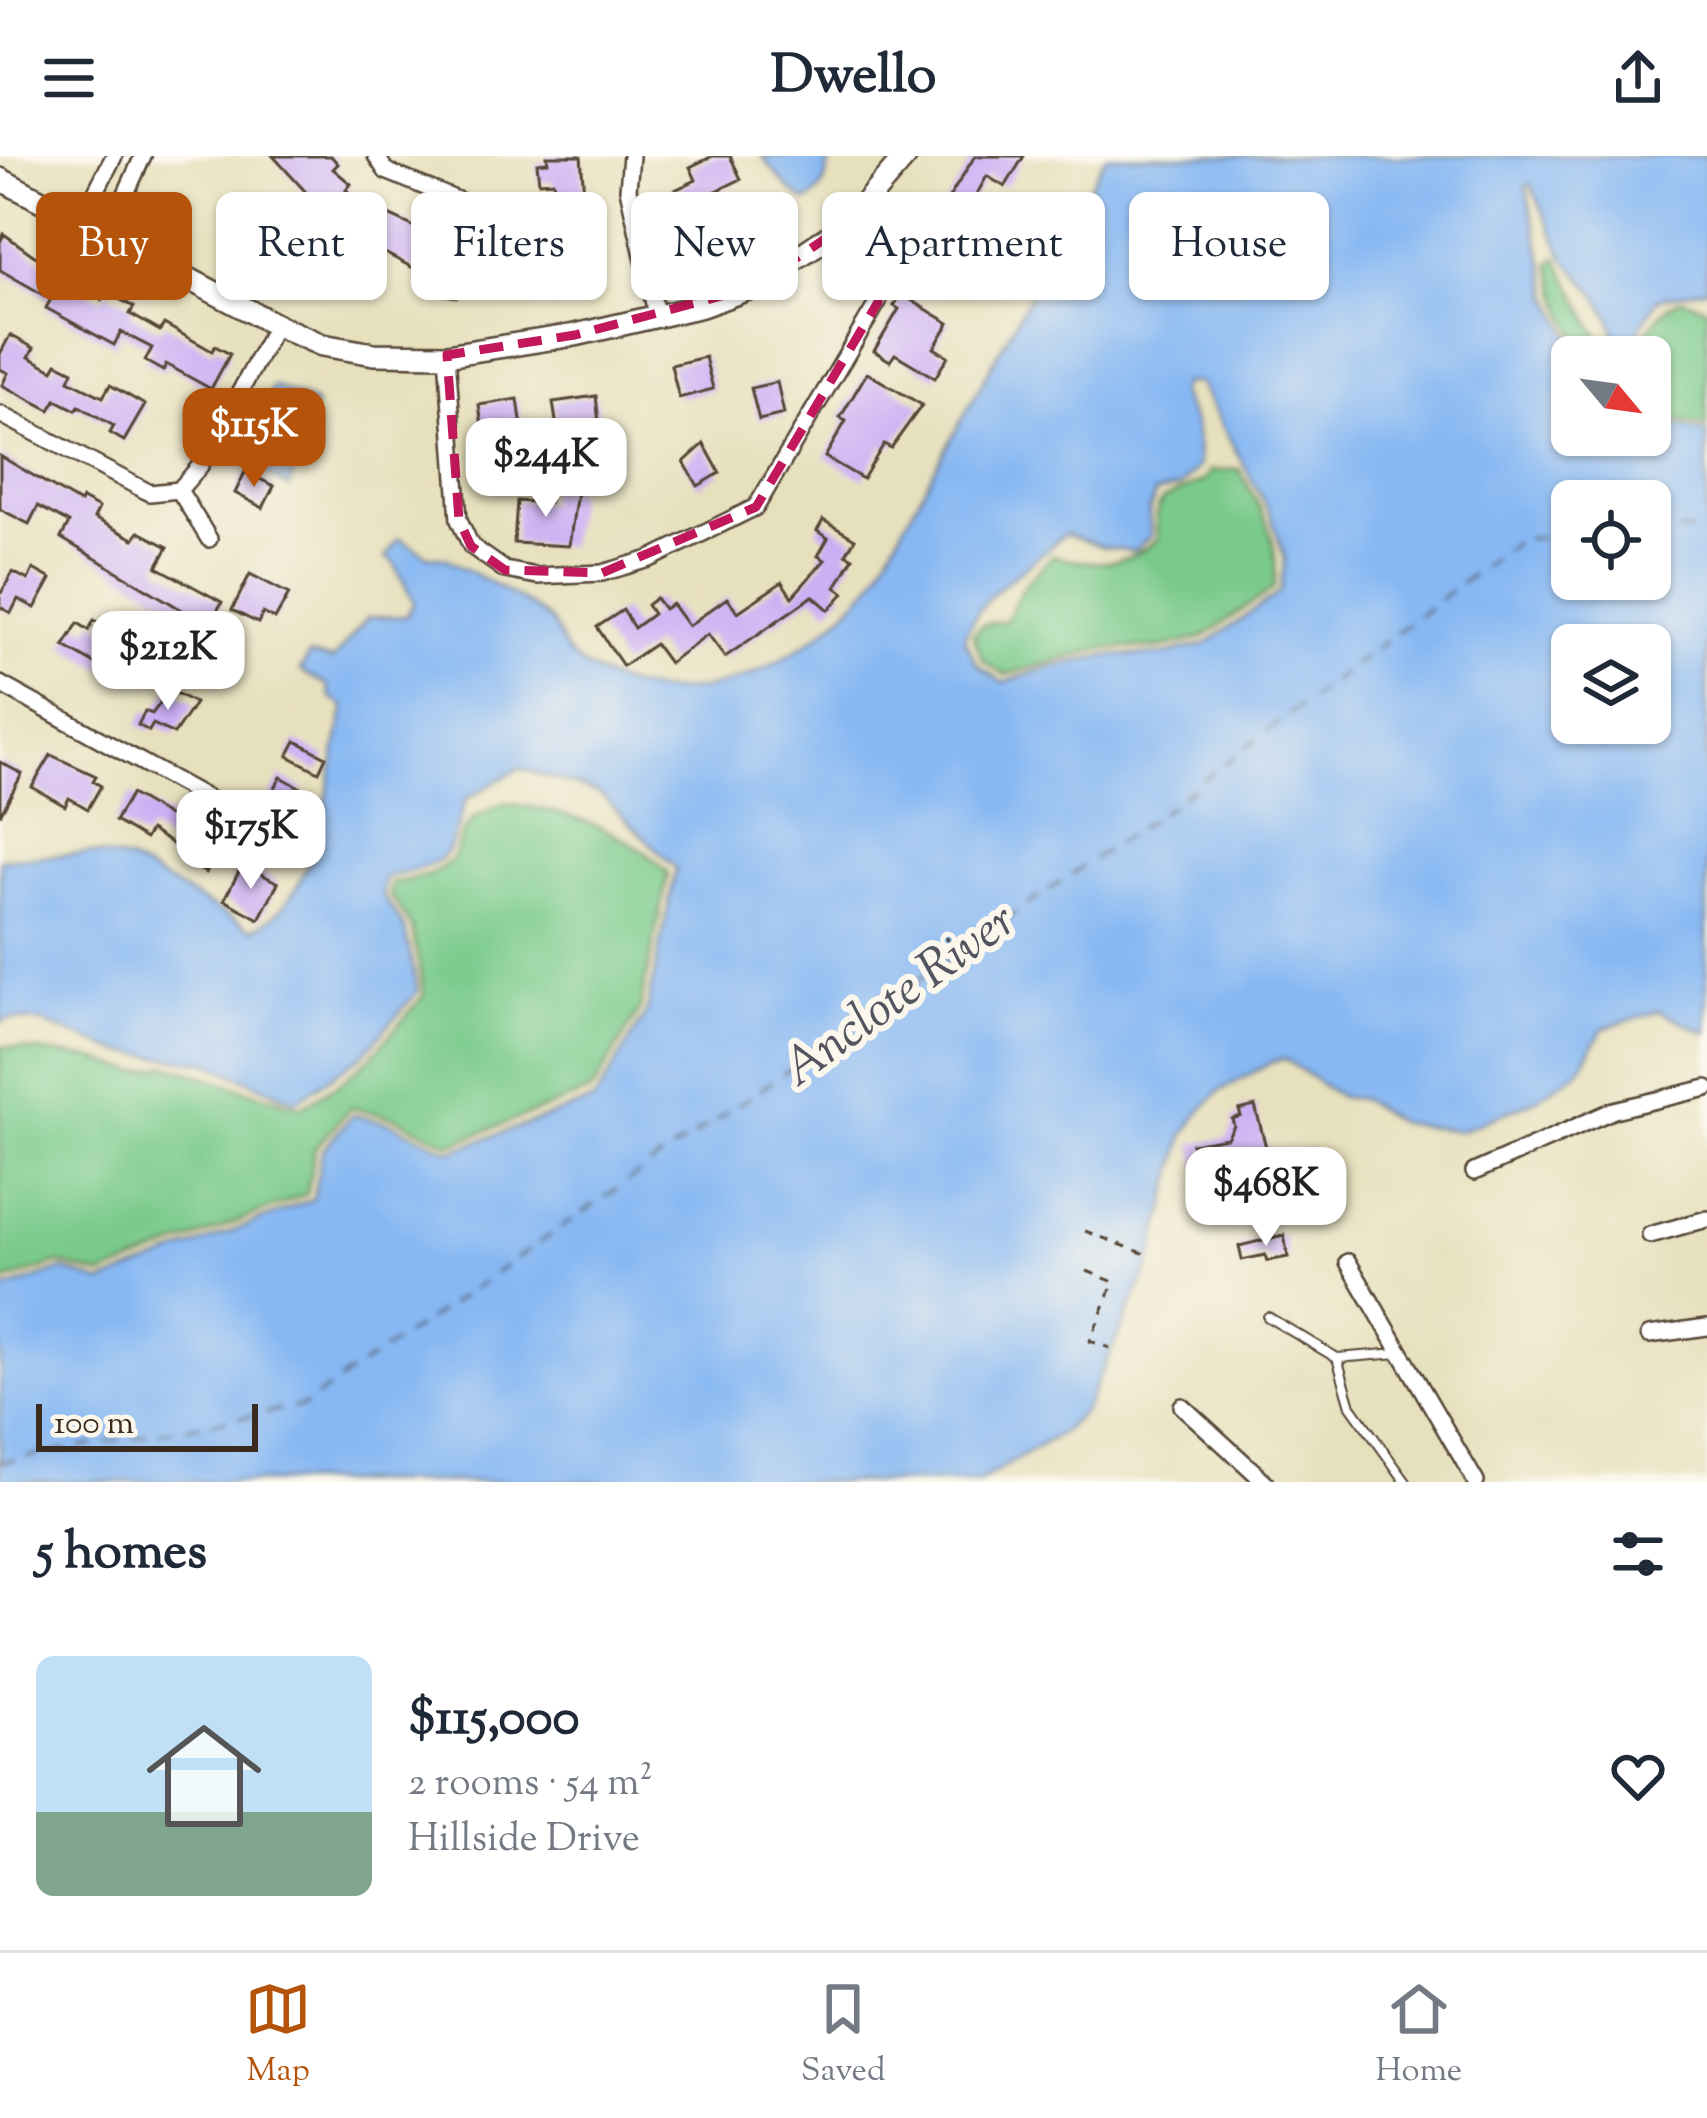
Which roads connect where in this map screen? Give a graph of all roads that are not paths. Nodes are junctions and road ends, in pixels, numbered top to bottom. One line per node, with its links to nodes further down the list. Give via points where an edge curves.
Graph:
1 (114, 156): 7 (street)
2 (143, 156): 8 (street)
3 (376, 156): 9 (street, via 386,171)
4 (631, 156): 15 (street, via 628,188)
5 (906, 156): 10 (street)
6 (0, 178): 11 (street)
7 (96, 192)
8 (127, 192)
9 (438, 192)
10 (875, 192)
11 (36, 197)
12 (822, 241): 15 (street, via 751,288)
13 (192, 281): 16 (street)
14 (878, 300): 17 (street, via 756,507 650,559 602,573 505,571 471,546 459,520)
15 (657, 317): 17 (street)
16 (276, 326): 17 (street, via 322,346); 19 (street)
17 (447, 356)
18 (0, 414): 19 (street, via 150,493)
19 (179, 490): 20 (street)
20 (209, 539)
21 (0, 684): 22 (street)
22 (263, 829)
23 (1707, 1088): 24 (street, via 1614,1110)
24 (1474, 1172)
25 (1707, 1219): 26 (street)
26 (1650, 1235)
27 (1348, 1262): 31 (street)
28 (1268, 1317): 32 (lane)
29 (1707, 1327): 30 (street)
30 (1649, 1335)
31 (1400, 1352): 32 (lane); 36 (street)
32 (1337, 1358): 35 (lane, via 1351,1406)
33 (1182, 1406): 34 (street)
34 (1265, 1482)
35 (1406, 1482)
36 (1476, 1482)

